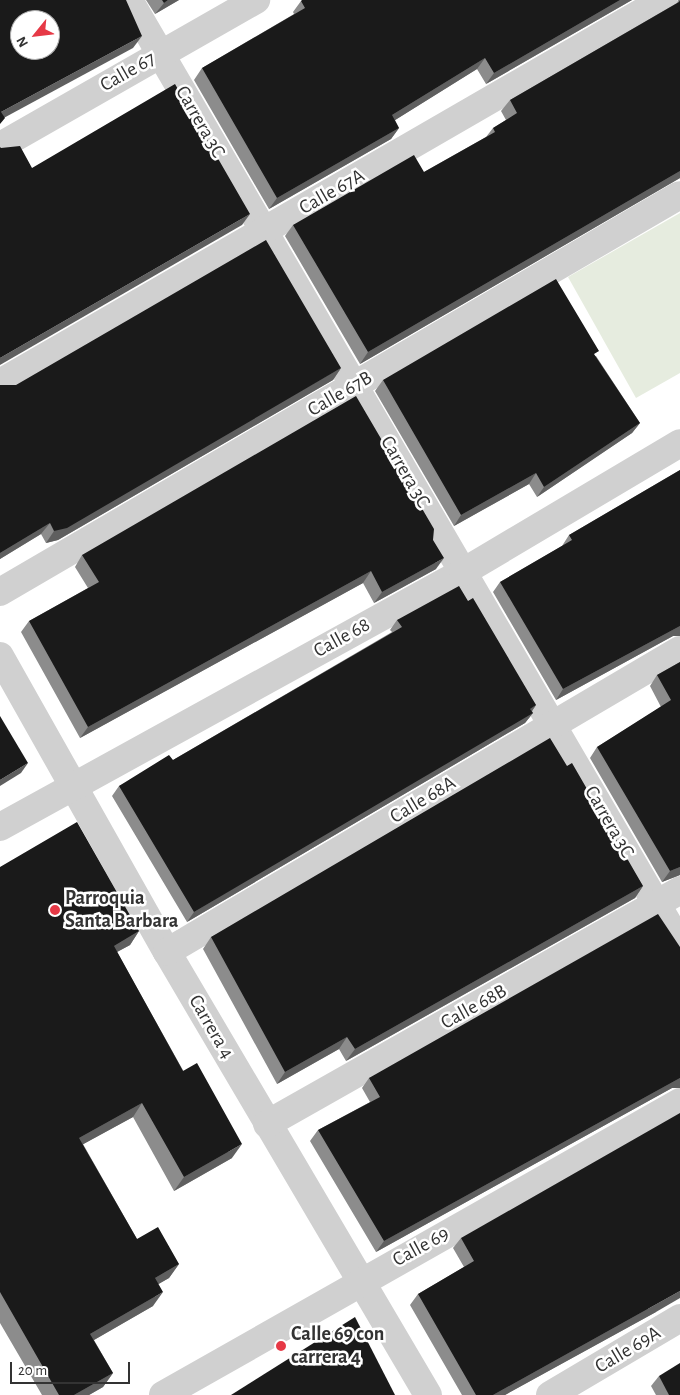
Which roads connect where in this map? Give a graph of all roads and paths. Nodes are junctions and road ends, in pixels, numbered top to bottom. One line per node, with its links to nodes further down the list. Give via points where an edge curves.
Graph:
1 (129, 0): 4 (street, Carrera 3C)
2 (256, 0): 4 (street, Calle 67)
3 (663, 0): 7 (street, Calle 67A)
4 (160, 54): 5 (street, Calle 67); 7 (street, Carrera 3C)
5 (0, 146)
6 (680, 195): 9 (street, Calle 67B)
7 (264, 231): 8 (street, Calle 67A); 9 (street, Carrera 3C)
8 (0, 383)
9 (354, 386): 11 (street, Carrera 3C); 12 (street, Calle 67B)
10 (680, 444): 11 (street, Calle 68)
11 (463, 572): 15 (street, Carrera 3C); 16 (street, Calle 68)
12 (0, 592)
13 (680, 650): 15 (street, Calle 68A)
14 (0, 656): 16 (street, Carrera 4)
15 (552, 724): 19 (street, Carrera 3C); 21 (street, Calle 68A)
16 (75, 784): 17 (street, Calle 68); 21 (street, Carrera 4)
17 (0, 827)
18 (680, 890): 19 (street, Calle 68B)
19 (657, 904): 20 (street, Carrera 3C); 23 (street, Calle 68B)
20 (680, 944)
21 (167, 952): 23 (street, Carrera 4)
22 (680, 1102): 24 (street, Calle 69)
23 (267, 1124): 24 (street, Carrera 4)
24 (361, 1281): 26 (street, Calle 69); 27 (street, Carrera 4)
25 (680, 1318): 28 (street, Calle 69A)
26 (163, 1395)
27 (428, 1395)
28 (550, 1395)

